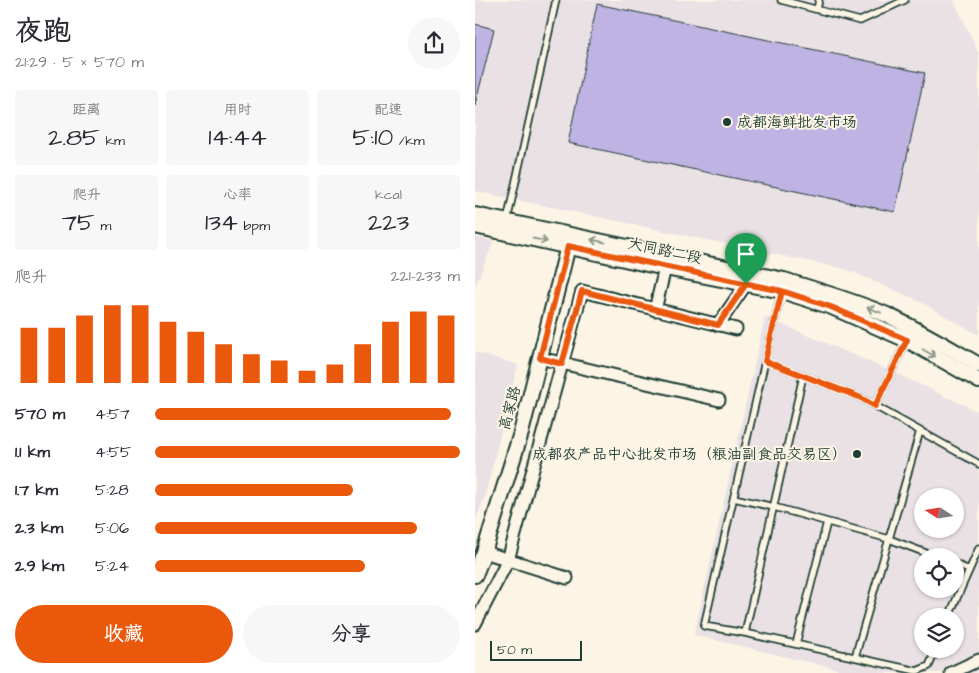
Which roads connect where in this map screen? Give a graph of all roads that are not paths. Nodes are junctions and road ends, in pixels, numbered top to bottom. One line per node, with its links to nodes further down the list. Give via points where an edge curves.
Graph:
1 (556, 0): 8 (lane)
2 (781, 0): 5 (lane)
3 (819, 0): 5 (lane)
4 (905, 0): 5 (lane, via 860,21)
5 (817, 9)
6 (475, 214): 8 (street, 大同路二段)
7 (475, 226): 8 (street, 大同路二段)
8 (506, 227): 9 (street, 大同路二段, one-way to 9); 20 (street, 大同路二段, one-way to 8, via 886,315 785,280)
9 (568, 246): 10 (street, 大同路二段); 17 (street, 高家路)
10 (665, 268): 11 (street, 大同路二段); 13 (street)
11 (746, 284): 12 (street, 大同路二段); 14 (street)
12 (782, 291): 16 (street, 大同路二段, via 831,307); 18 (lane)
13 (655, 310): 14 (street); 19 (street, via 582,291)
14 (718, 325): 15 (street)
15 (736, 329)
16 (907, 340): 22 (street, 大同路二段, one-way to 22); 24 (lane)
17 (540, 358): 19 (street); 33 (street, 高家路)
18 (765, 361): 21 (lane); 27 (lane)
19 (562, 364): 23 (street); 34 (street)
20 (979, 365)
21 (803, 376): 24 (lane); 28 (lane)
22 (979, 381)
23 (719, 400)
24 (875, 406): 25 (lane)
25 (920, 431): 26 (lane); 30 (lane)
26 (979, 464)
27 (733, 498): 28 (lane); 41 (lane, via 704,626)
28 (774, 507): 29 (lane); 41 (lane)
29 (827, 522): 30 (lane); 42 (lane)
30 (889, 539): 31 (lane); 43 (lane)
31 (914, 548)
32 (979, 548): 36 (lane)
33 (484, 552): 34 (street); 37 (street, 高家路)
34 (508, 560): 38 (street); 40 (street)
35 (964, 568): 36 (lane)
36 (969, 570): 39 (lane)
37 (475, 575)
38 (567, 578)
39 (952, 608)
40 (475, 624)
41 (745, 633): 42 (lane)
42 (796, 644): 43 (lane)
43 (855, 657): 44 (lane, via 917,671 929,666)
44 (932, 658)
45 (979, 660): 46 (street)
46 (951, 673)

